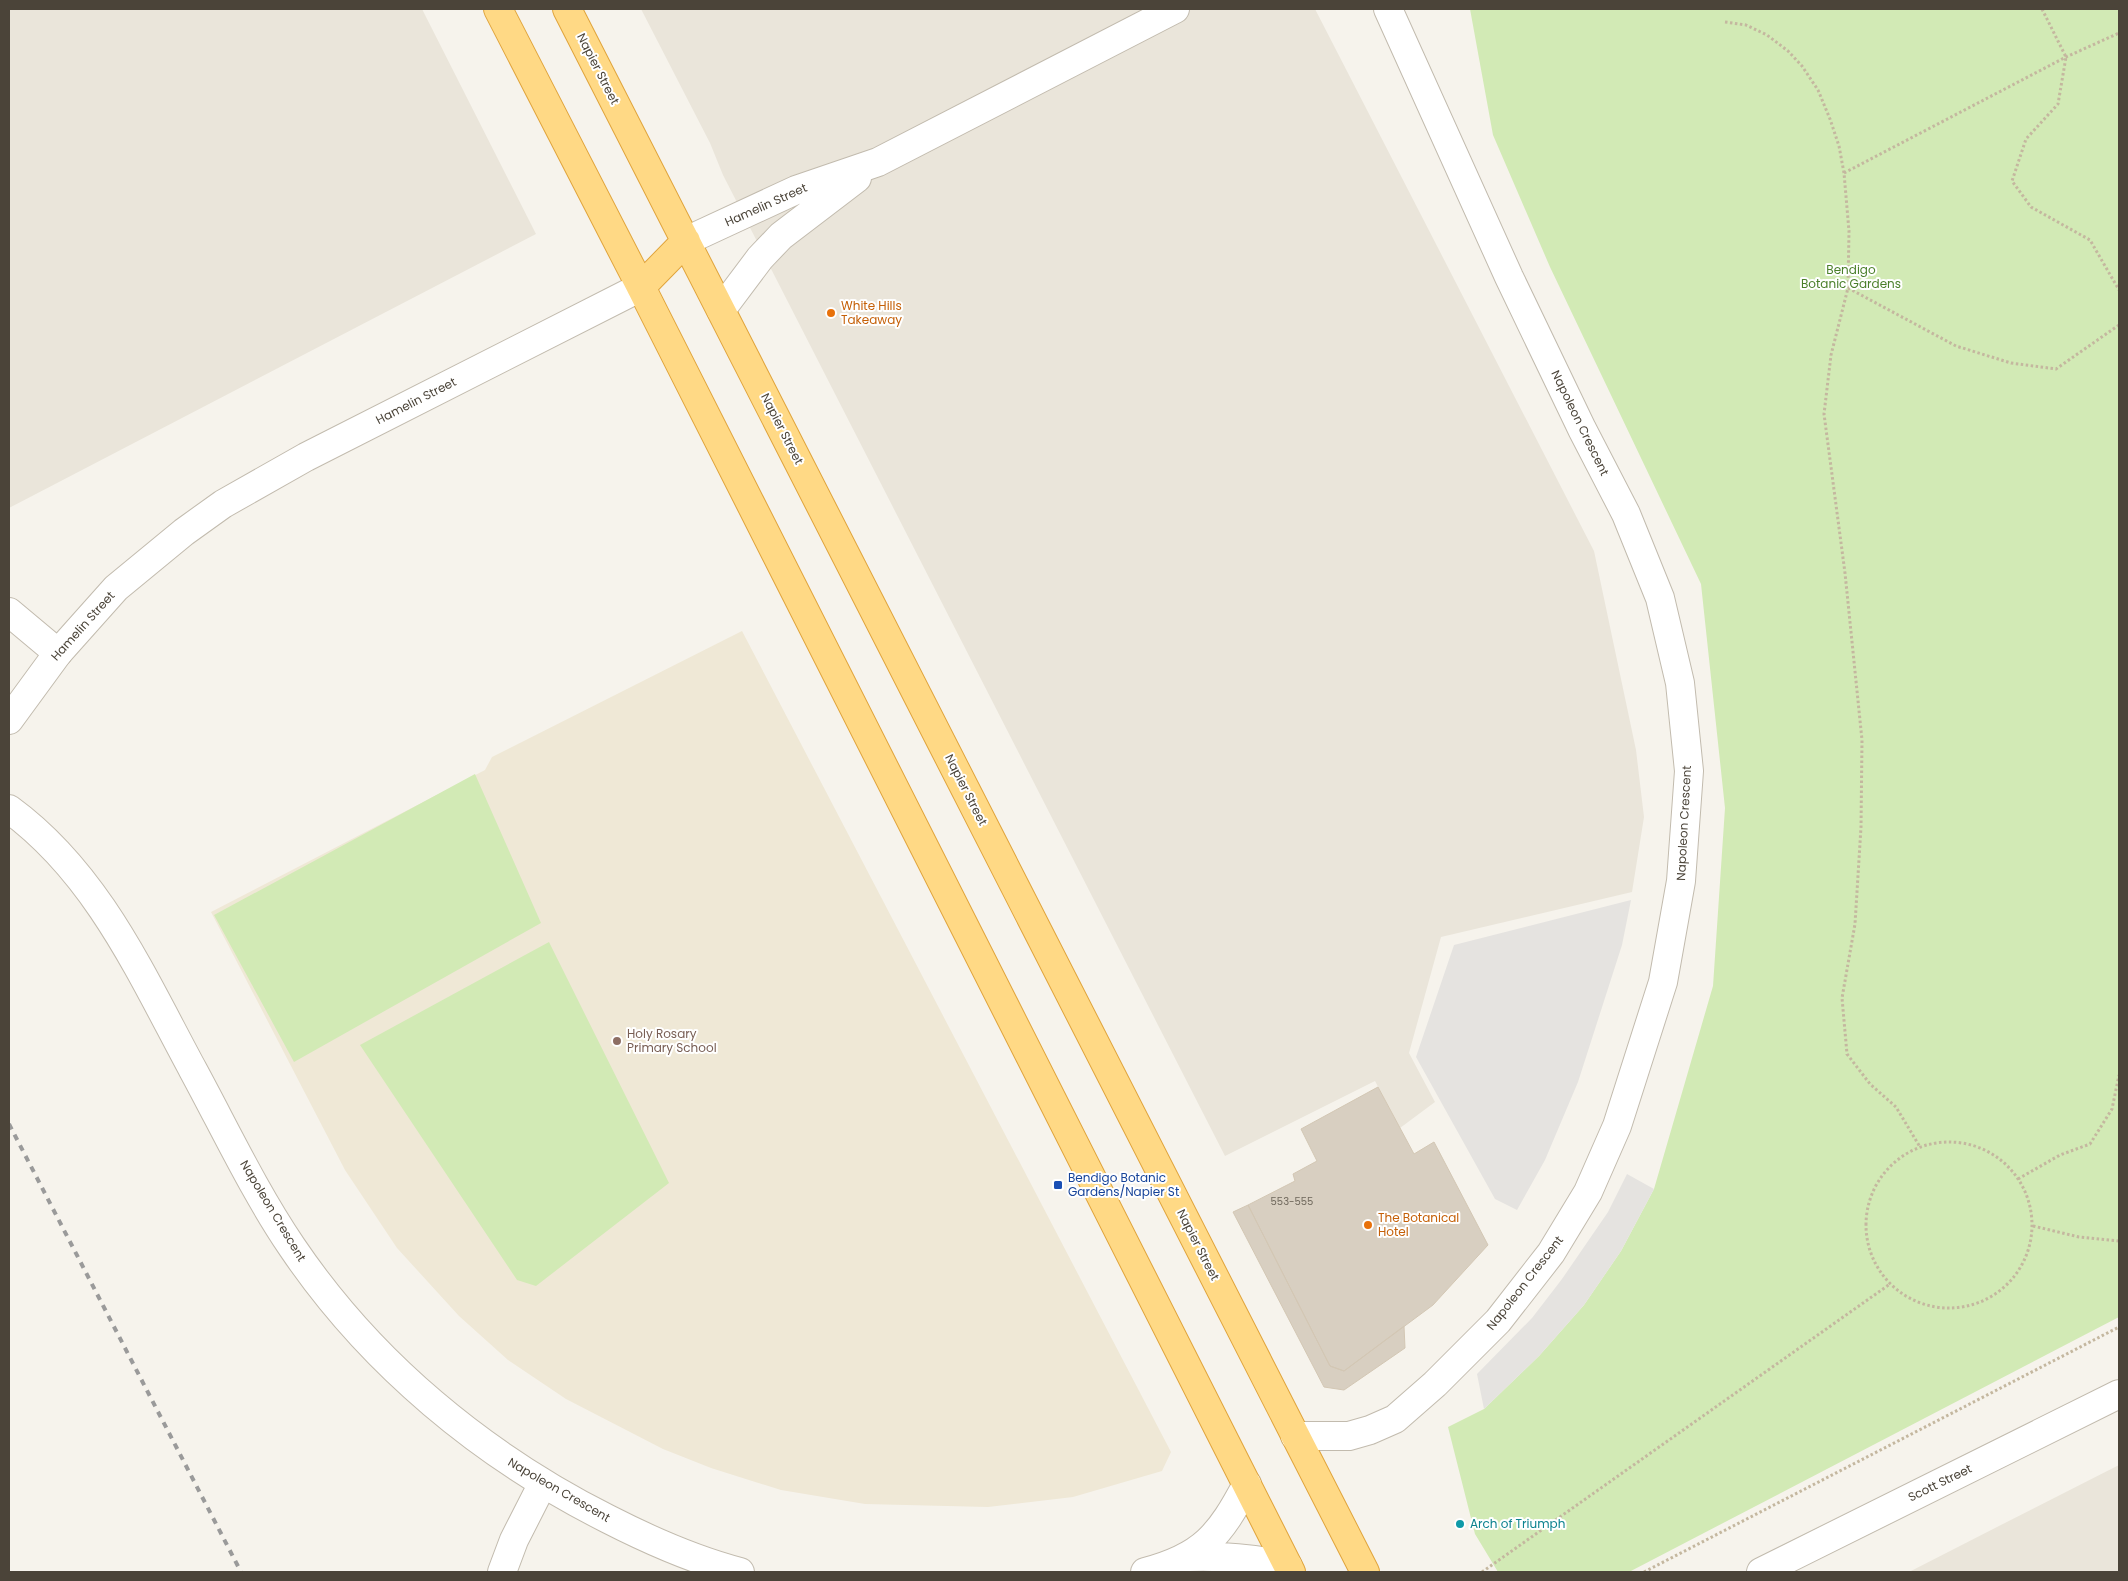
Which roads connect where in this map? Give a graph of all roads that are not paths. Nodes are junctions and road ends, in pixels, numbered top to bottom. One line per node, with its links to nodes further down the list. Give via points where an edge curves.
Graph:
1 (498, 9): 7 (highway)
2 (567, 9): 6 (highway, Napier Street)
3 (1175, 9): 5 (street, Hamelin Street)
4 (1388, 9): 14 (street, Napoleon Crescent, via 1508,277 1626,514 1660,598 1680,683 1689,771 1681,881 1663,982 1617,1126 1588,1192 1551,1252 1498,1321 1435,1384 1395,1418 1349,1436)
5 (878, 162): 6 (street, Hamelin Street, via 796,190); 8 (street, Hamelin Street, via 781,236)
6 (686, 241): 7 (highway, Hamelin Street); 8 (highway, Napier Street)
7 (641, 287): 10 (street, Hamelin Street, via 306,457 223,504 116,588); 16 (highway)
8 (721, 310): 14 (highway, Napier Street)
9 (9, 612): 10 (street)
10 (58, 654): 11 (street, Hamelin Street)
11 (9, 720)
12 (9, 808): 15 (street, Napoleon Crescent, via 78,874 101,905 128,948 265,1203 324,1291 416,1388 468,1432)
13 (2119, 1394): 23 (street, Scott Street)
14 (1295, 1436): 22 (highway, Napier Street)
15 (543, 1483): 19 (street); 20 (street, Napoleon Crescent, via 640,1535 708,1564)
16 (1247, 1484): 17 (street, via 1218,1532); 18 (highway)
17 (1189, 1557): 18 (street, via 1259,1559); 21 (street)
18 (1290, 1569)
19 (502, 1572)
20 (740, 1572)
21 (1145, 1572)
22 (1365, 1572)
23 (1762, 1572)

